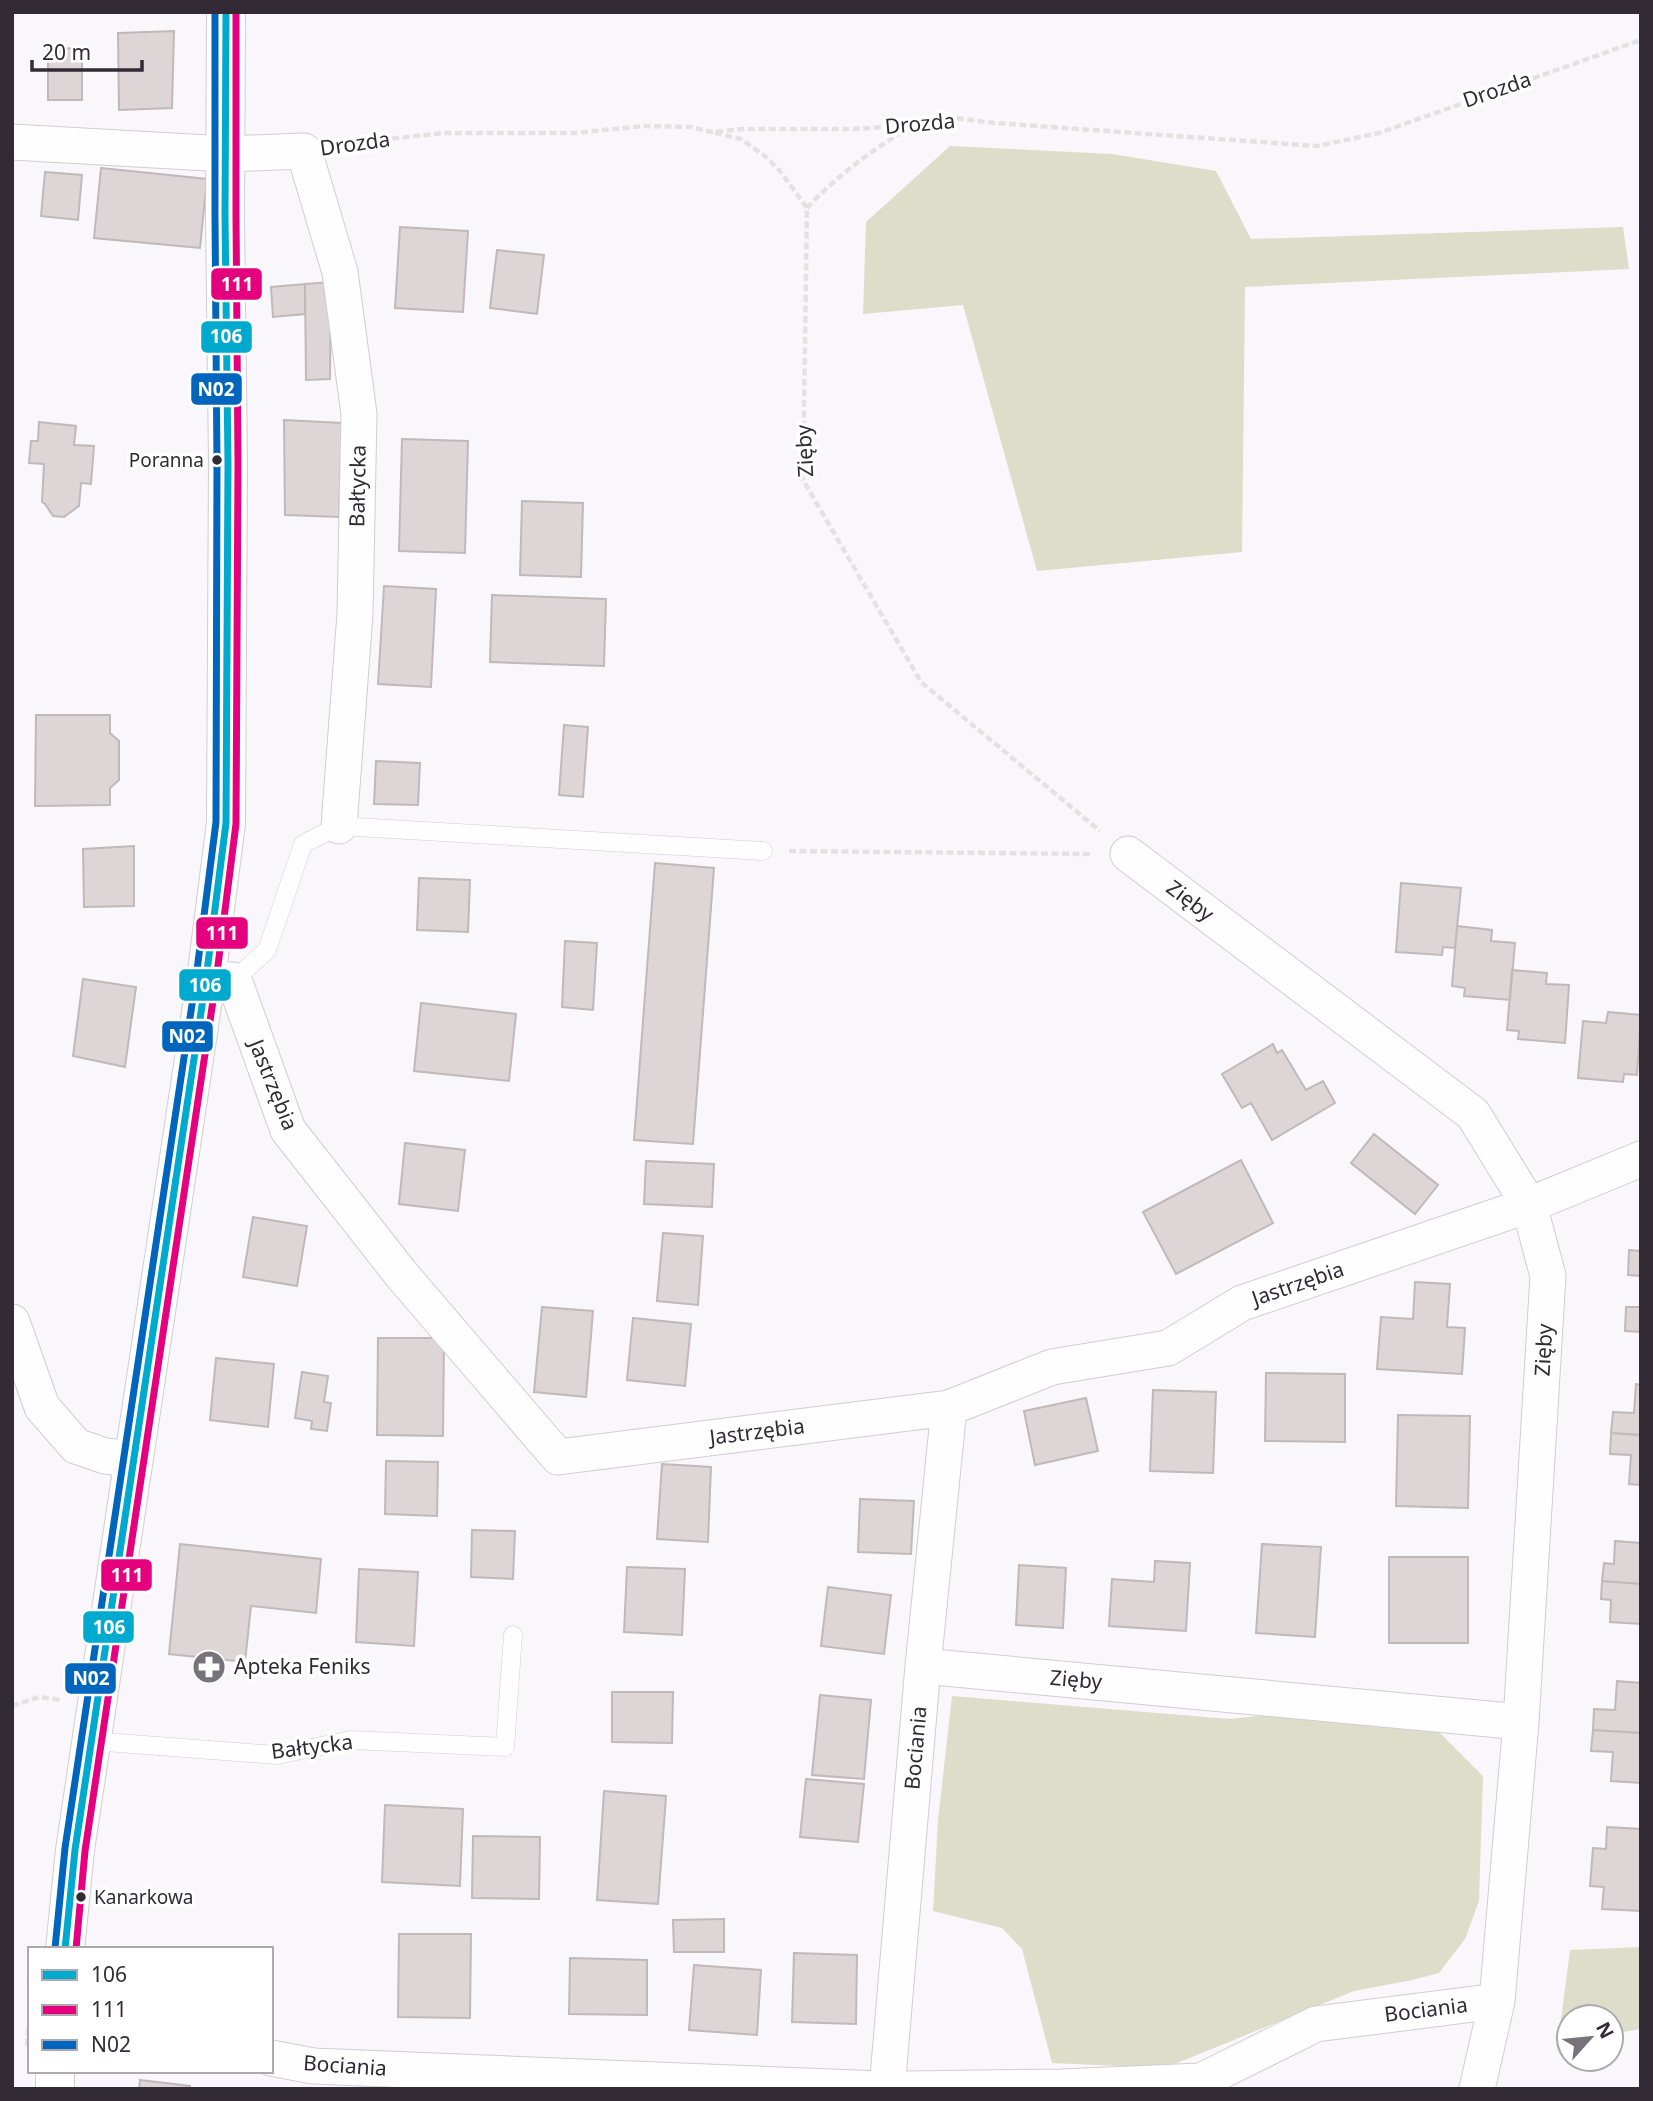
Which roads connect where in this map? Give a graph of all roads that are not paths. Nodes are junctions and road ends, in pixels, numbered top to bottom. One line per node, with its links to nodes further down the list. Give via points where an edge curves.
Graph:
1 (226, 12): 4 (main road)
2 (12, 142): 4 (street)
3 (304, 151): 4 (street, Drozda); 5 (street, Bałtycka, via 340,272 359,414 355,614)
4 (226, 154): 8 (main road, via 226,823)
5 (339, 826): 6 (lane); 8 (lane, via 303,844 267,950)
6 (763, 850)
7 (1128, 854): 10 (street, Zięby, via 1473,1114)
8 (220, 980): 12 (street, Jastrzębia, via 288,1130 401,1274 558,1457); 13 (main road)
9 (1641, 1159): 10 (street, Jastrzębia)
10 (1529, 1205): 12 (street, Jastrzębia, via 1242,1303 1168,1348 1052,1367); 16 (street, Zięby, via 1548,1276)
11 (12, 1322): 13 (street, via 42,1407 76,1446)
12 (949, 1408): 15 (street, Bociania)
13 (134, 1459): 17 (main road)
14 (513, 1635): 17 (lane, Bałtycka, via 505,1747 351,1740 277,1755)
15 (923, 1666): 16 (street, Zięby); 22 (street, Bociania)
16 (1521, 1721): 19 (street, Zięby)
17 (94, 1722): 18 (main road)
18 (65, 1947)
19 (1497, 2001): 23 (street, Bociania, via 1316,2024 1201,2081); 24 (street, Zięby)
20 (273, 2058): 21 (street, Bociania, via 313,2066)
21 (881, 2089)
22 (887, 2089)
23 (906, 2089)
24 (1478, 2089)

